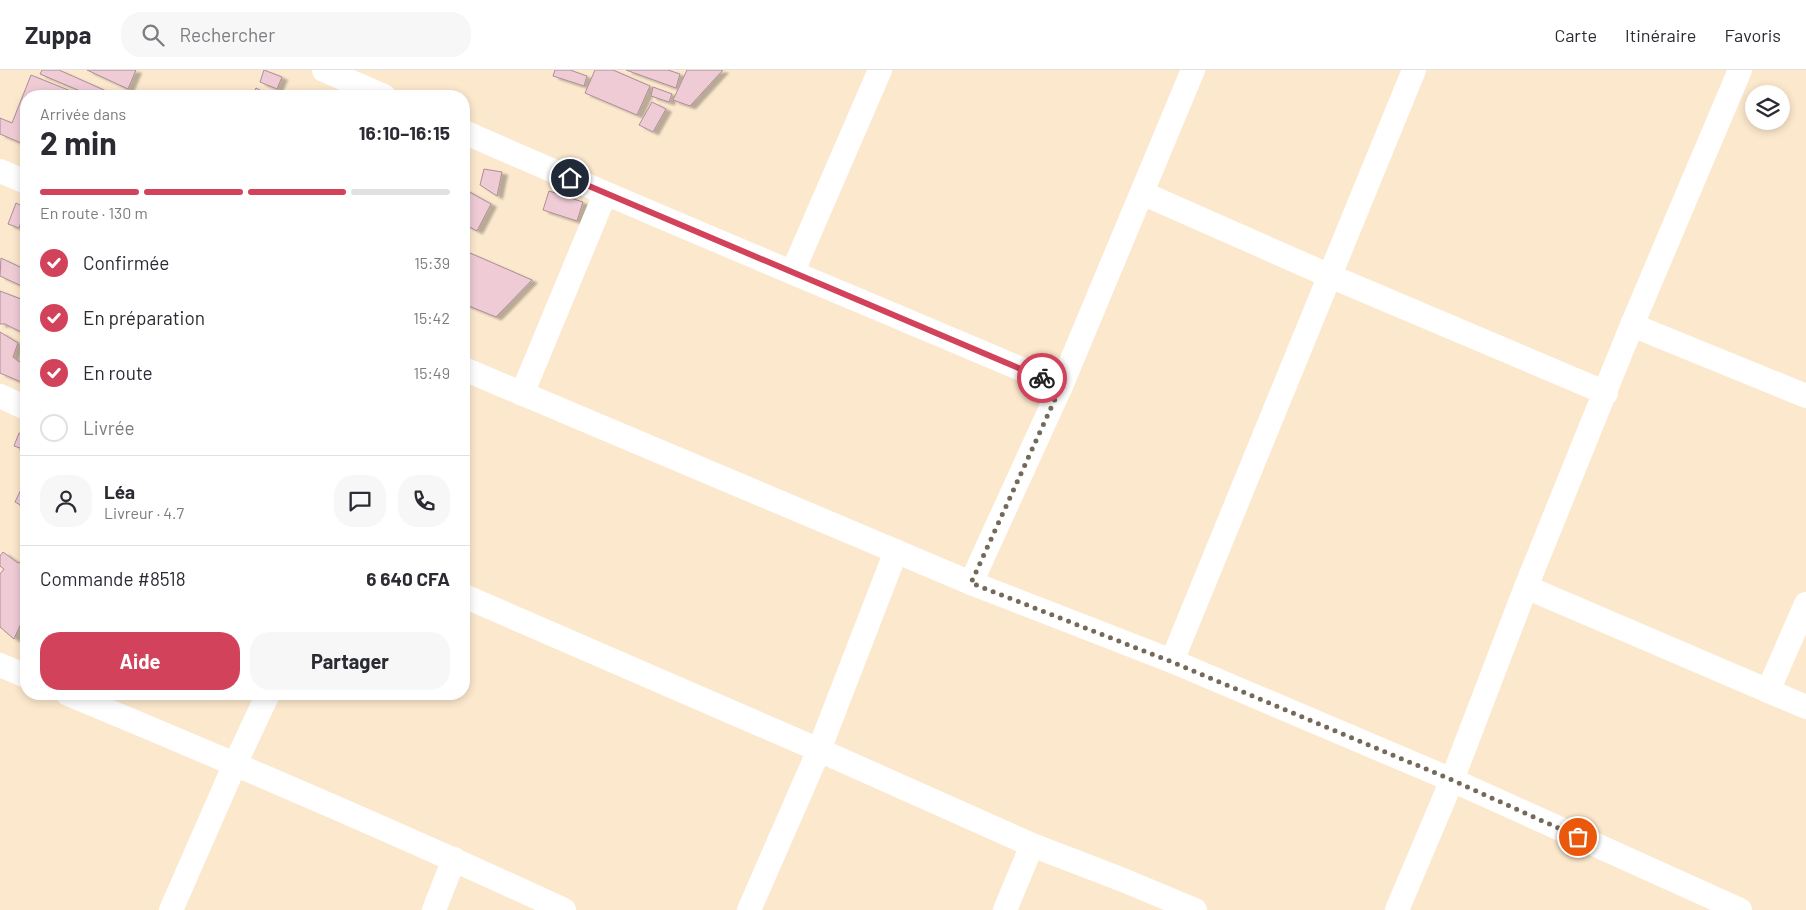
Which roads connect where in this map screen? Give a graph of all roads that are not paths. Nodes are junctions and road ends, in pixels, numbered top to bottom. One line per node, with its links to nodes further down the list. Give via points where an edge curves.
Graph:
1 (324, 70): 6 (street)
2 (880, 70): 12 (street)
3 (1193, 70): 10 (street)
4 (1414, 70): 13 (street)
5 (1740, 70): 14 (street)
6 (370, 90)
7 (470, 135): 11 (street)
8 (0, 170): 9 (street)
9 (20, 179)
10 (1142, 193): 13 (street); 16 (street)
11 (605, 194): 12 (street); 18 (street)
12 (792, 272): 16 (street)
13 (1330, 276): 17 (street); 27 (street)
14 (1632, 325): 17 (street); 20 (street)
15 (470, 372): 18 (street)
16 (1061, 386): 23 (street)
17 (1606, 393): 24 (street)
18 (522, 394): 22 (street)
19 (0, 396): 21 (street)
20 (1806, 396)
21 (20, 405)
22 (896, 551): 23 (street); 32 (street)
23 (971, 583): 27 (street)
24 (1526, 587): 28 (street); 34 (street)
25 (470, 599): 32 (street)
26 (1806, 604): 28 (street)
27 (1172, 662): 34 (street)
28 (1768, 690): 31 (street)
29 (82, 700): 33 (street)
30 (265, 700): 33 (street)
31 (1806, 707)
32 (819, 750): 35 (street); 40 (street)
33 (235, 764): 36 (street); 37 (street)
34 (1452, 780): 43 (street); 44 (street)
35 (1032, 845): 41 (street); 42 (street)
36 (454, 859): 38 (street); 39 (street)
37 (171, 910)
38 (434, 910)
39 (564, 910)
40 (749, 910)
41 (1005, 910)
42 (1195, 910)
43 (1397, 910)
44 (1740, 910)

